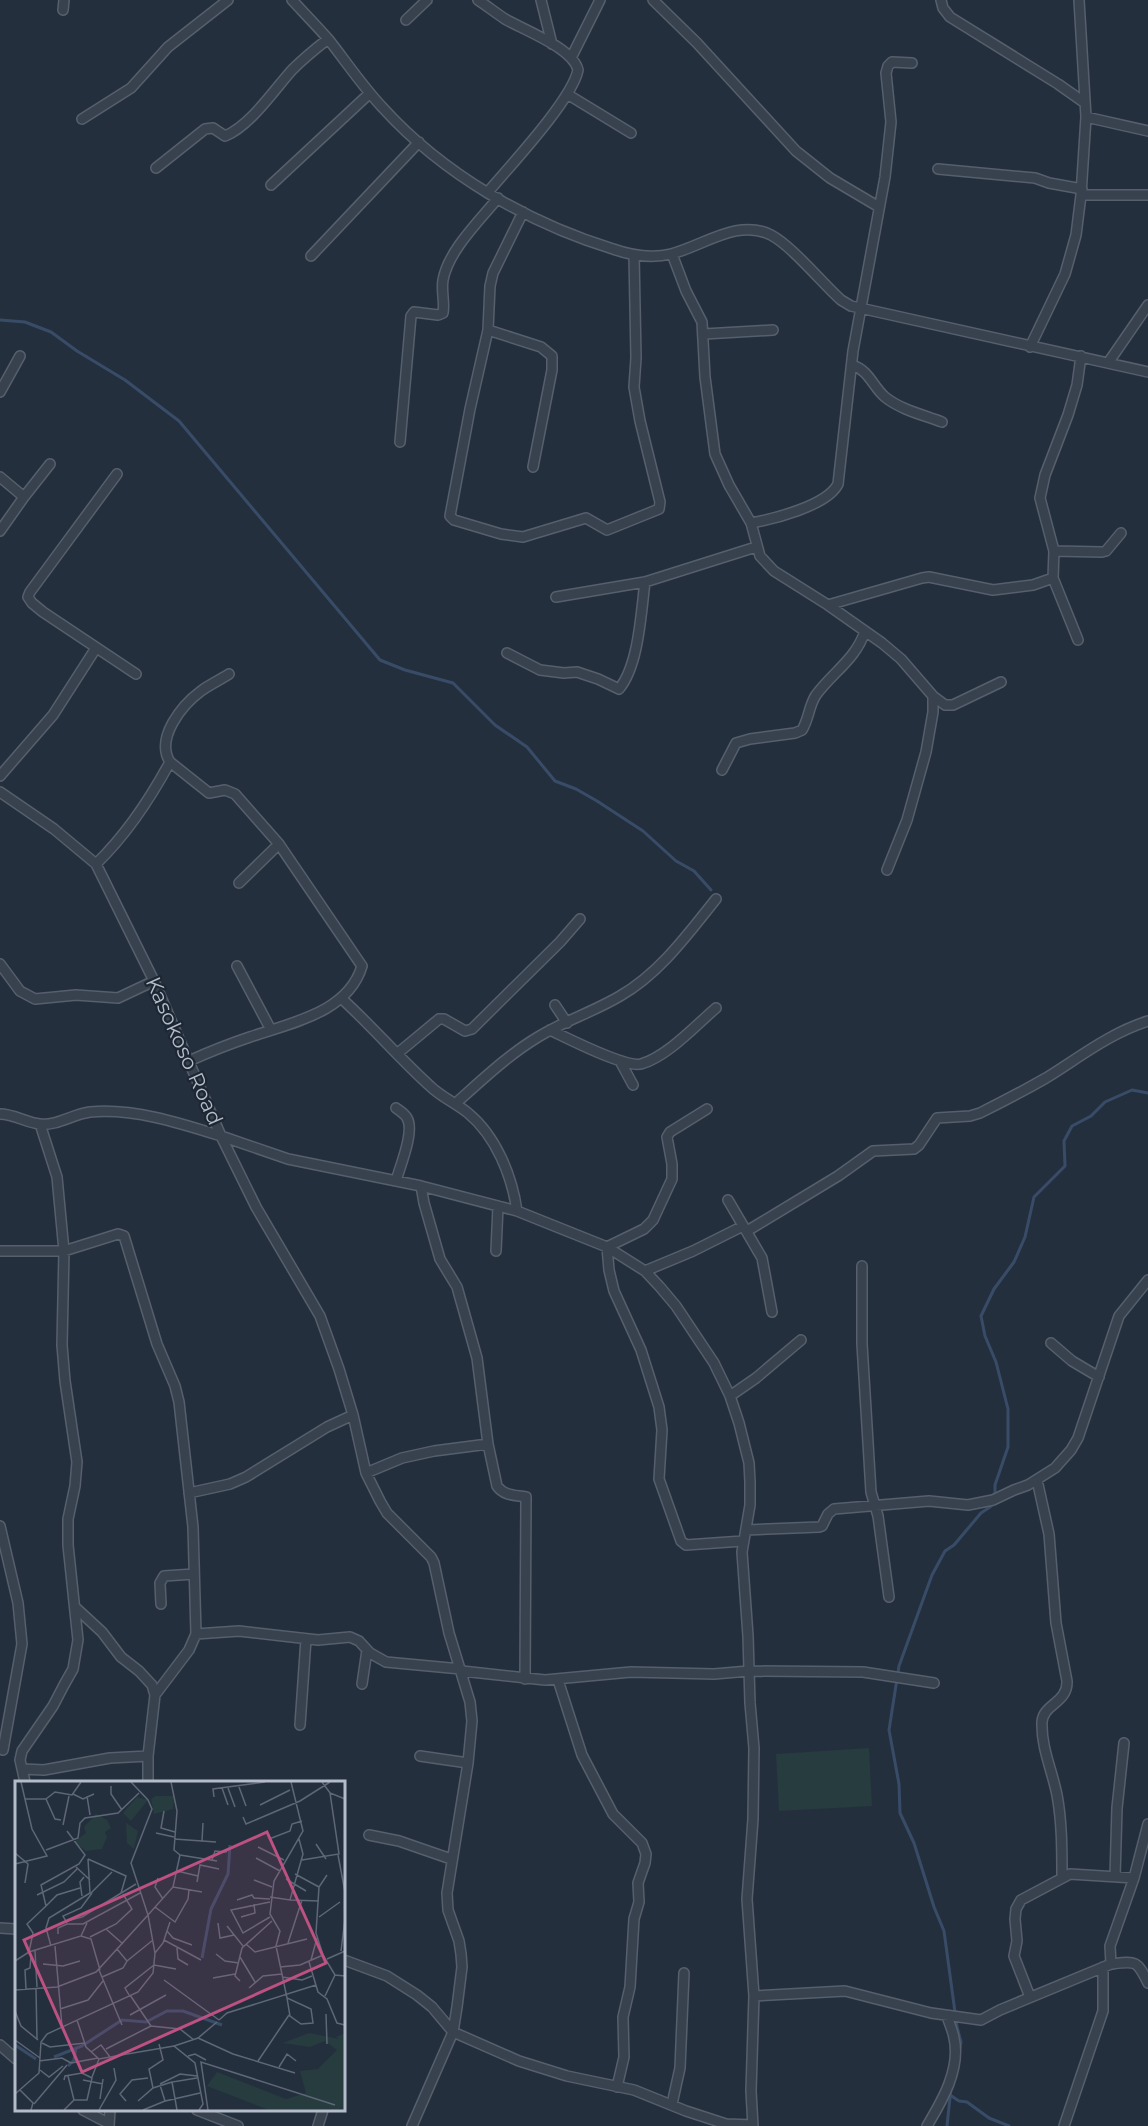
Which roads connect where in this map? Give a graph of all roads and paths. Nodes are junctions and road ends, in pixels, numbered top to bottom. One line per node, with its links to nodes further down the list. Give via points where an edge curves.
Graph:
1 (228, 0): 19 (street, via 168,47 131,88)
2 (292, 0): 11 (street)
3 (427, 0): 10 (street)
4 (478, 0): 12 (street)
5 (541, 0): 12 (street)
6 (600, 0): 13 (street)
7 (653, 0): 30 (street, via 796,151 830,178)
8 (941, 0): 17 (street, via 950,17)
9 (1078, 0): 17 (street)
10 (406, 20)
11 (328, 39): 15 (street); 23 (street, via 304,58 248,120 230,134 206,129)
12 (552, 44): 13 (street)
13 (572, 58): 16 (street, via 578,70)
14 (912, 63): 30 (street, via 892,62 886,74 891,122)
15 (370, 93): 22 (street); 25 (street)
16 (567, 94): 21 (street); 26 (street)
17 (1084, 103): 18 (street)
18 (1086, 117): 20 (street); 27 (street)
19 (82, 119)
20 (1148, 131)
21 (631, 133)
22 (418, 142): 26 (street); 34 (street)
23 (156, 168)
24 (938, 169): 27 (street, via 1035,177)
25 (271, 185)
26 (488, 192): 29 (street)
27 (1082, 192): 28 (street); 40 (street, via 1065,274)
28 (1148, 195)
29 (498, 198): 31 (street); 48 (street, via 447,267 443,313 414,312 411,316)
30 (879, 207): 36 (street)
31 (523, 212): 33 (street); 37 (street, via 493,273)
32 (672, 254): 33 (street); 36 (street, via 739,230 763,232 780,241 840,300); 39 (street)
33 (634, 255): 37 (street, via 634,387 660,502 657,511 607,530 586,518 523,537 452,519)
34 (311, 256)
35 (1148, 305): 43 (street)
36 (860, 309): 40 (street); 44 (street)
37 (488, 330): 50 (street, via 541,347 552,356)
38 (773, 330): 39 (street)
39 (704, 334): 54 (street, via 715,454)
40 (1030, 346): 42 (street)
41 (20, 356): 46 (street)
42 (1081, 356): 43 (street); 58 (street, via 1077,386 1040,498)
43 (1108, 363): 45 (street)
44 (852, 365): 47 (street, via 867,374 885,397); 54 (street, via 837,488 791,513)
45 (1148, 372)
46 (0, 392)
47 (942, 422)
48 (400, 442)
49 (50, 464): 53 (street)
50 (533, 467)
51 (117, 474): 65 (street, via 28,597)
52 (0, 477): 53 (street)
53 (24, 496): 55 (street)
54 (750, 523): 57 (street)
55 (0, 531)
56 (1121, 533): 58 (street, via 1101,552)
57 (756, 547): 60 (street); 62 (street, via 774,572)
58 (1054, 551): 59 (street)
59 (1053, 578): 62 (street, via 993,590 922,578); 64 (street)
60 (645, 582): 61 (street); 66 (street, via 633,658 619,689 577,672 540,670)
61 (556, 597)
62 (828, 605): 63 (street)
63 (865, 631): 70 (street, via 901,659); 72 (street, via 857,651 814,698 802,730 736,743)
64 (1078, 640)
65 (96, 648): 67 (street); 73 (street, via 54,716)
66 (507, 653)
67 (136, 674)
68 (229, 674): 71 (street, via 201,691 174,721 164,747)
69 (1000, 682): 70 (street, via 949,706)
70 (933, 696): 77 (street, via 926,752 907,820)
71 (170, 762): 75 (street, via 208,793 233,792); 76 (street, via 143,809)
72 (722, 770)
73 (0, 776)
74 (0, 792): 76 (street, Kasokoso Road)
75 (279, 844): 78 (street); 84 (street, via 362,963 358,976)
76 (96, 864): 83 (street, Kasokoso Road)
77 (887, 870)
78 (239, 883)
79 (716, 899): 88 (street, via 645,978 620,996)
80 (580, 919): 91 (street, via 472,1029 465,1031 439,1019)
81 (0, 964): 83 (street, via 20,991 35,999 76,995 118,998)
82 (237, 966): 89 (street)
83 (154, 981): 92 (street, Kasokoso Road)
84 (341, 998): 89 (street, via 308,1018); 91 (street)
85 (555, 1005): 88 (street)
86 (716, 1008): 93 (street, via 654,1058 640,1064)
87 (1148, 1021): 106 (street, via 1123,1030 980,1113 937,1118 914,1149 873,1151 838,1176)
88 (567, 1023): 90 (street)
89 (271, 1030): 92 (street)
90 (550, 1030): 93 (street); 95 (street, via 526,1044)
91 (398, 1053): 95 (street, via 432,1088)
92 (189, 1061): 100 (street, Kasokoso Road)
93 (620, 1061): 94 (street)
94 (633, 1085)
95 (456, 1103): 105 (street, via 477,1120 491,1140 514,1191)
96 (396, 1108): 101 (street, via 405,1115 409,1138)
97 (707, 1109): 107 (street, via 666,1137 672,1179 649,1226)
98 (0, 1114): 99 (street)
99 (40, 1124): 100 (street, via 86,1112 114,1111 164,1119); 109 (street, via 57,1177)
100 (221, 1136): 101 (street, Kasokoso Road, via 288,1159); 119 (street, via 256,1207 320,1316)
101 (396, 1181): 102 (street, Kasokoso Road)
102 (421, 1186): 104 (street, Kasokoso Road); 120 (street, via 440,1259 457,1287 474,1348)
103 (728, 1200): 106 (street)
104 (498, 1206): 105 (street, Kasokoso Road); 110 (street)
105 (517, 1210): 107 (street, Kasokoso Road)
106 (745, 1228): 112 (street); 114 (street, via 762,1258)
107 (607, 1247): 112 (street, Kasokoso Road); 127 (street, via 614,1291 641,1350 659,1407 659,1479 681,1541 686,1545)
108 (0, 1251): 109 (street)
109 (63, 1251): 123 (street, via 118,1234 124,1236 157,1344 175,1386); 131 (street, via 62,1345 77,1462 67,1528)
110 (495, 1251)
111 (862, 1266): 124 (street, via 862,1344)
112 (645, 1271): 118 (street, Kasokoso Road, via 676,1306 714,1363)
113 (1148, 1280): 117 (street, via 1119,1316)
114 (771, 1312)
115 (801, 1340): 118 (street)
116 (1051, 1343): 117 (street)
117 (1099, 1377): 122 (street, via 1071,1450)
118 (730, 1396): 126 (street, Kasokoso Road, via 749,1463)
119 (353, 1415): 121 (street); 123 (street, via 246,1477)
120 (488, 1444): 121 (street, via 402,1458); 137 (street, via 500,1491 526,1497)
121 (366, 1473): 135 (street, via 387,1513 433,1559)
122 (1037, 1480): 124 (street, via 997,1498 968,1505 929,1501); 156 (street, via 1049,1534 1056,1623 1067,1681 1064,1695 1044,1713 1042,1720 1043,1742 1061,1822)
123 (189, 1493): 128 (street)
124 (874, 1505): 126 (street, via 834,1509 819,1527); 129 (street)
125 (0, 1526): 144 (street, via 18,1603 22,1644)
126 (746, 1530): 127 (street, Kasokoso Road)
127 (743, 1541): 136 (street, Kasokoso Road)
128 (194, 1574): 130 (street, via 165,1576 160,1583); 132 (street)
129 (889, 1597)
130 (161, 1604)
131 (76, 1608): 141 (street, via 102,1632 121,1658 147,1678); 145 (street, via 78,1640 72,1669)
132 (196, 1634): 133 (street, via 239,1631); 141 (street, via 189,1650)
133 (306, 1639): 134 (street, via 350,1636); 142 (street)
134 (367, 1650): 135 (street, via 392,1664); 140 (street)
135 (461, 1670): 137 (street); 148 (street, via 472,1721)
136 (749, 1671): 138 (street, via 631,1672); 139 (street, via 863,1672); 164 (street, Kasokoso Road, via 754,1768 747,1899)
137 (525, 1679): 138 (street)
138 (558, 1680): 170 (street, via 582,1755 613,1814 642,1843 646,1854 638,1883 630,1987 623,2016 624,2057)
139 (934, 1683)
140 (362, 1684)
141 (155, 1695): 146 (street)
142 (300, 1725)
143 (1124, 1743): 155 (street)
144 (2, 1750): 145 (street)
145 (20, 1756): 149 (street)
146 (148, 1756): 149 (street, via 110,1758 44,1770); 151 (street)
147 (420, 1756): 148 (street)
148 (468, 1762): 154 (street)
149 (22, 1769): 150 (street)
150 (25, 1781)
151 (148, 1781)
152 (1148, 1824): 157 (street)
153 (369, 1834): 154 (street)
154 (451, 1859): 167 (street, via 448,1910 459,1941 462,1967)
155 (1115, 1876): 156 (street, via 1075,1873); 157 (street)
156 (1062, 1878): 165 (street, via 1022,1900 1016,1909 1014,1956)
157 (1134, 1878): 161 (street)
158 (0, 1928): 159 (street)
159 (15, 1929)
160 (345, 1960): 167 (street, via 380,1973 417,1995)
161 (1107, 1965): 163 (street, via 1133,1961); 165 (street); 181 (street, via 1103,2011)
162 (684, 1973): 171 (street, via 680,2068)
163 (1148, 1983)
164 (754, 1996): 166 (street, via 844,1991); 179 (street, Kasokoso Road)
165 (1030, 1997): 166 (street, via 981,2020)
166 (953, 2016): 180 (street, via 952,2070 944,2096)
167 (453, 2032): 170 (street, via 529,2064); 178 (street)
168 (0, 2045): 169 (street)
169 (15, 2058)
170 (617, 2087): 171 (street)
171 (672, 2104): 179 (street, via 726,2124)
172 (86, 2111): 175 (street)
173 (202, 2111): 176 (street)
174 (322, 2111): 177 (street)
175 (108, 2125)
176 (238, 2126)
177 (318, 2126)
178 (412, 2126)
179 (753, 2126)
180 (927, 2126)
181 (1064, 2126)

